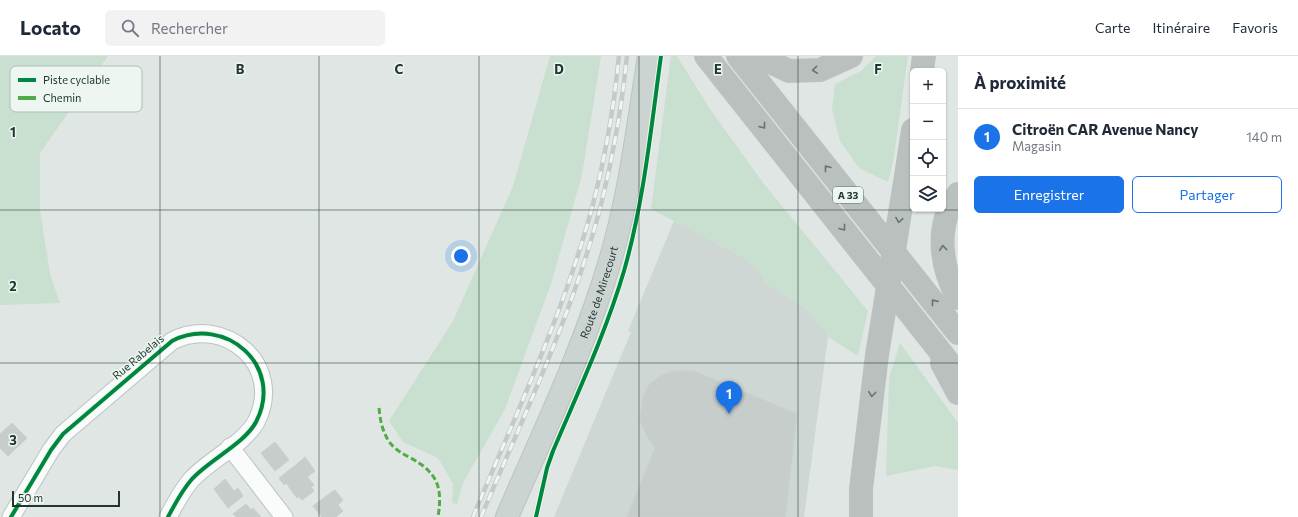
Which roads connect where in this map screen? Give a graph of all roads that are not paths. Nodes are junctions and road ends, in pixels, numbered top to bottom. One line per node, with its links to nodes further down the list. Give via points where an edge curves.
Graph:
1 (649, 56): 19 (main road, Route de Mirecourt, via 630,178 610,261 583,336)
2 (706, 56): 11 (highway, A 33, one-way to 11)
3 (738, 56): 12 (highway, A 33, one-way to 3)
4 (758, 56): 5 (highway, one-way to 4, via 820,70 788,71)
5 (851, 56)
6 (924, 56): 7 (highway)
7 (922, 68)
8 (911, 140): 20 (highway, one-way to 20, bridge, via 877,355 861,489)
9 (958, 194): 10 (highway, one-way to 9, via 950,279 942,244 946,214)
10 (958, 298)
11 (922, 327): 13 (highway, A 33); 14 (highway)
12 (958, 333)
13 (958, 374)
14 (958, 393)
15 (230, 447): 16 (street, Rue Rabelais, via 249,432 260,412 263,390 260,373 242,346 230,340 205,332 183,335 172,341 63,434); 17 (street, Rue Rabelais, via 192,479); 18 (street)
16 (11, 517)
17 (168, 517)
18 (284, 517)
19 (507, 517)
20 (861, 517)

